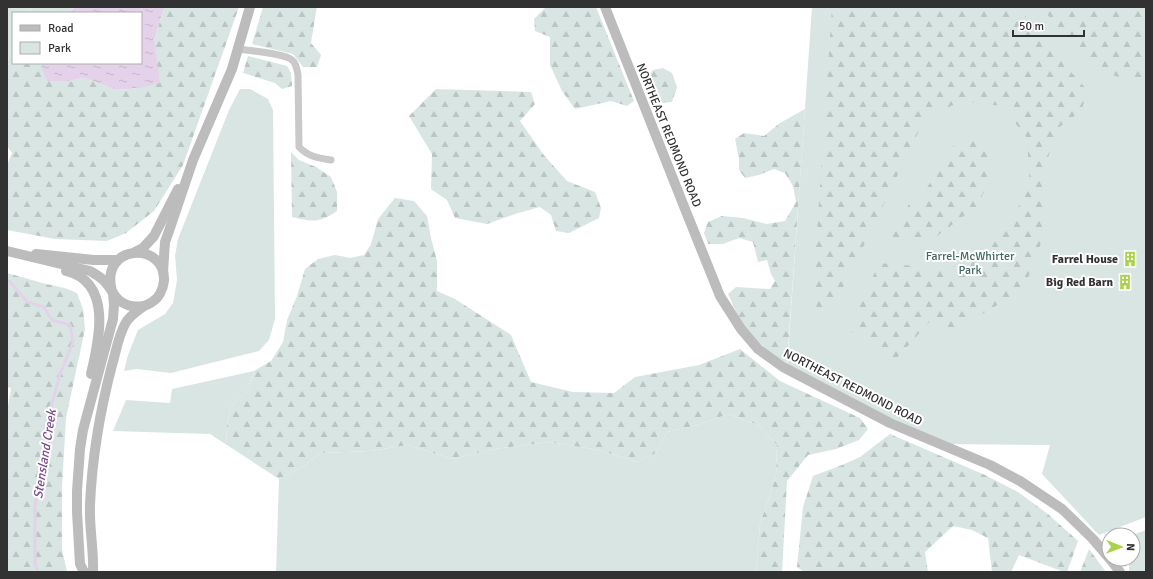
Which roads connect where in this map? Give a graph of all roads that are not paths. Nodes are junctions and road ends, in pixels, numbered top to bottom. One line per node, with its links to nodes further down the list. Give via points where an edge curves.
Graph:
1 (250, 7): 3 (street)
2 (605, 7): 13 (street, NORTHEAST REDMOND ROAD, via 720,296 741,330 758,349 783,367 890,423 990,465 1020,481 1062,509)
3 (238, 49): 4 (street); 5 (street, via 283,56 296,64 299,147 305,154)
4 (193, 160): 7 (street, via 154,236 143,248); 9 (street, via 165,242)
5 (331, 160)
6 (7, 252): 8 (street); 10 (street, via 90,272 105,281); 12 (street, via 35,264 78,275 91,287 95,295 100,336)
7 (135, 252): 8 (street); 9 (street, via 152,257)
8 (118, 260): 10 (street, via 110,274)
9 (163, 272): 11 (street, via 162,289 152,302)
10 (113, 292): 11 (street, via 122,303 129,306); 12 (street, via 113,319)
11 (144, 306): 15 (street, via 125,324 102,407 90,507)
12 (83, 430): 14 (street, via 77,512 80,564)
13 (1101, 549)
14 (84, 572)
15 (93, 572)

